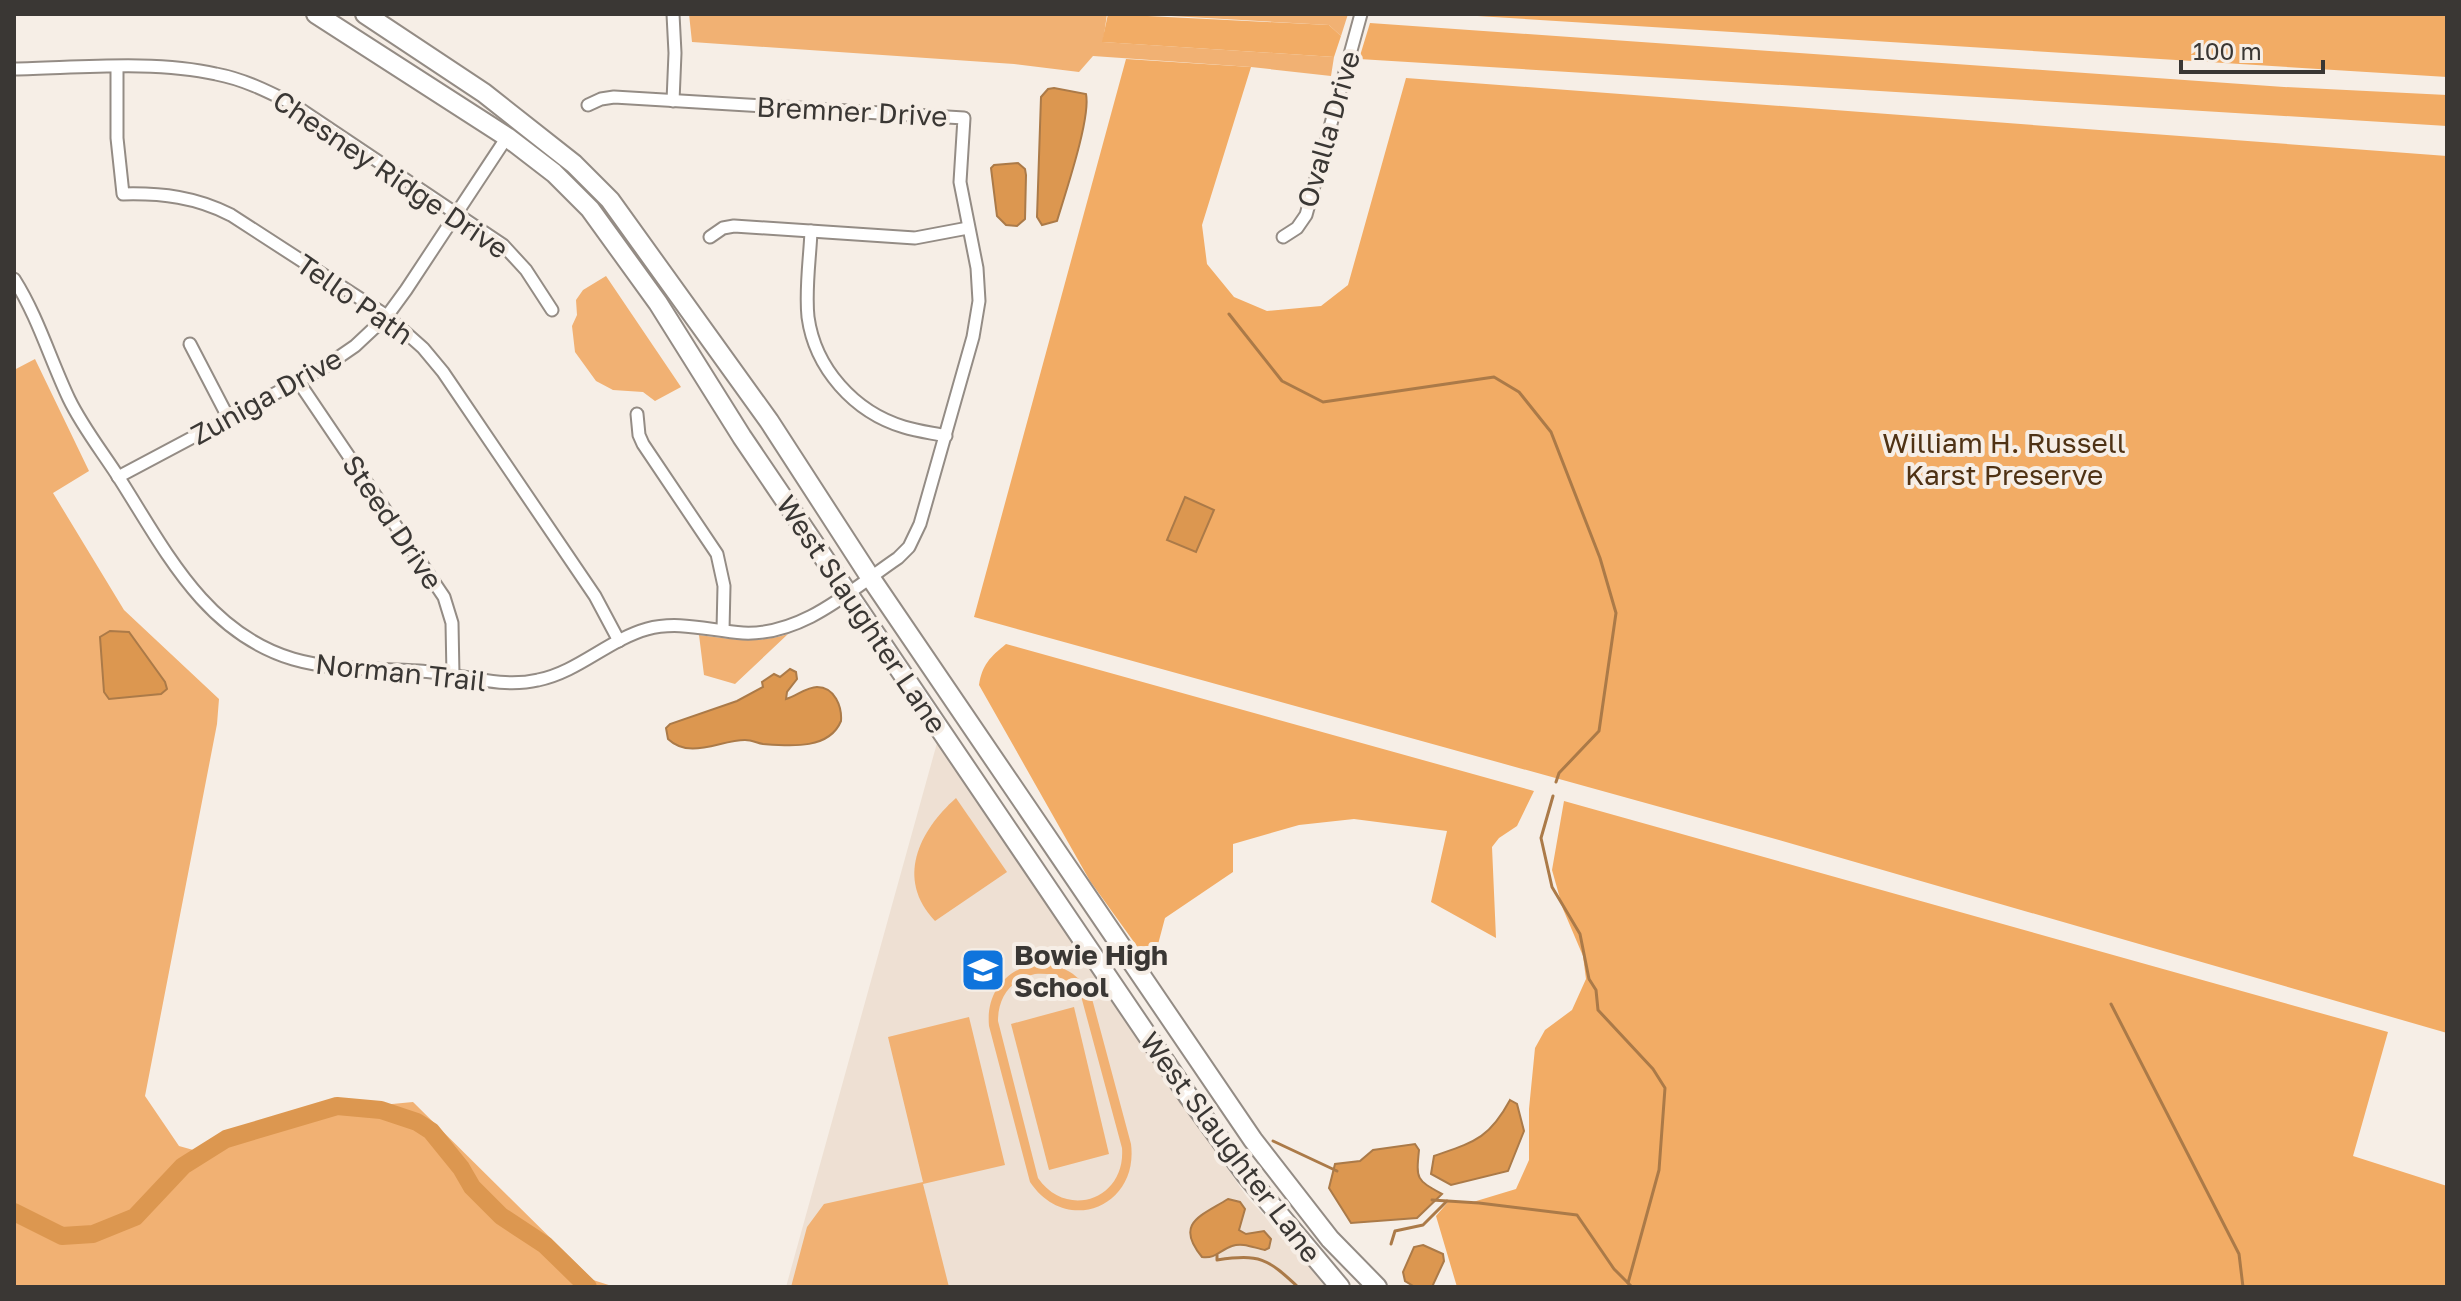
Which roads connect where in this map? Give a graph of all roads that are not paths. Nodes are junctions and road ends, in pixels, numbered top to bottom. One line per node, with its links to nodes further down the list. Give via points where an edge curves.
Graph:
1 (365, 14): 16 (main road, West Slaughter Lane, via 487,95 574,164 610,200)
2 (673, 14): 7 (street)
3 (1361, 14): 14 (street, Ovalla Drive, via 1306,215)
4 (328, 17): 9 (main road, West Slaughter Lane)
5 (117, 68): 6 (street, Chesney Ridge Drive); 10 (street, Chesney Ridge Drive, via 188,68 269,92); 19 (street, Tello Path, via 123,194 166,195 215,206)
6 (14, 69)
7 (673, 101): 8 (street, Bremner Drive, via 614,97); 11 (street, Bremner Drive, via 964,118 960,182)
8 (588, 105)
9 (507, 137): 10 (street, Zuniga Drive); 17 (main road, West Slaughter Lane, via 574,191)
10 (457, 212): 18 (street, Chesney Ridge Drive, via 510,251); 19 (street, Zuniga Drive)
11 (968, 228): 12 (street, via 915,238); 24 (street, Bremner Drive, via 979,301)
12 (811, 231): 13 (street, via 734,226); 24 (street, via 808,317 827,369 877,416)
13 (710, 237)
14 (1283, 237)
15 (14, 279): 25 (street, Norman Trail, via 73,406)
16 (671, 283): 17 (main road); 26 (main road, West Slaughter Lane)
17 (652, 294): 27 (main road, West Slaughter Lane)
18 (552, 310)
19 (387, 316): 21 (street, Zuniga Drive, via 355,346); 29 (street, Tello Path, via 443,372 595,596)
20 (190, 344): 23 (street)
21 (298, 381): 23 (street, Zuniga Drive); 30 (street, Steed Drive, via 444,597 452,623)
22 (637, 414): 28 (street, via 643,444 717,554 724,586)
23 (229, 419): 25 (street, Zuniga Drive)
24 (946, 436): 26 (street, Bremner Drive, via 915,536 898,558)
25 (118, 477): 30 (street, Norman Trail, via 196,595 251,641 323,666)
26 (870, 577): 27 (street, Norman Trail); 31 (main road, West Slaughter Lane)
27 (849, 592): 28 (street, Norman Trail, via 791,625 757,633); 32 (main road, West Slaughter Lane)
28 (723, 630): 29 (street, Norman Trail, via 672,625)
29 (619, 641): 30 (street, Norman Trail, via 542,680 513,684)
30 (453, 675)
31 (1253, 1140): 32 (main road); 34 (main road, West Slaughter Lane, via 1330,1239)
32 (1232, 1155): 33 (main road, West Slaughter Lane)
33 (1340, 1287)
34 (1377, 1287)

